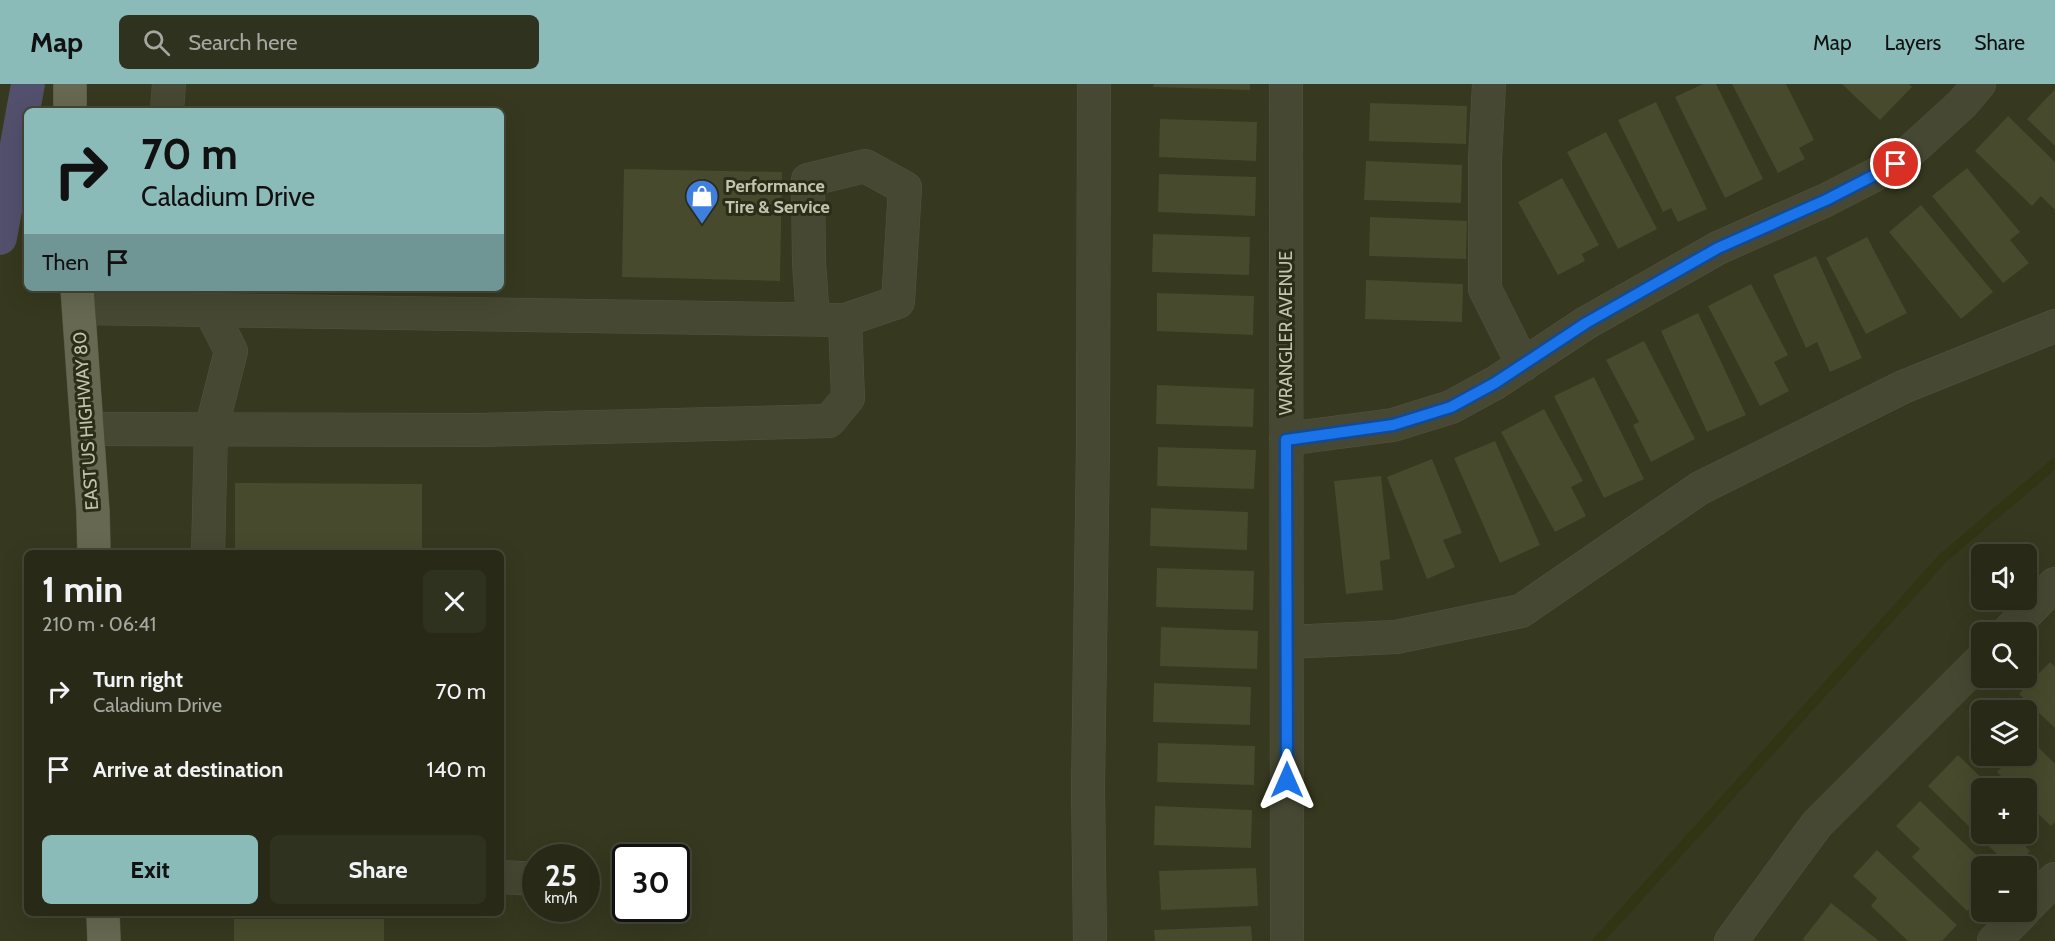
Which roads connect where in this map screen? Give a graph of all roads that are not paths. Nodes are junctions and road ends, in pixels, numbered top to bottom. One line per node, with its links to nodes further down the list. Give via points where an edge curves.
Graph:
1 (28, 84): 10 (highway)
2 (70, 84): 8 (main road)
3 (169, 84): 9 (street)
4 (1094, 84): 33 (street)
5 (1286, 84): 19 (street, WRANGLER AVENUE)
6 (1489, 84): 16 (street, via 1485,289)
7 (1979, 84): 16 (street, via 1896,164 1718,248 1586,323)
8 (70, 108)
9 (167, 108)
10 (0, 237)
11 (78, 298): 12 (street); 17 (main road, EAST US HIGHWAY 80)
12 (194, 303): 13 (street); 18 (street, via 231,351)
13 (813, 319): 14 (street); 14 (street, via 808,180 865,166 905,188 898,302)
14 (845, 320): 18 (street, via 848,398 829,421 478,430)
15 (2055, 326): 24 (street, via 1903,387 1700,488 1521,611 1396,637)
16 (1523, 365): 19 (street, via 1451,407 1393,425)
17 (87, 429): 18 (street); 20 (main road, EAST US HIGHWAY 80)
18 (211, 430): 21 (street)
19 (1286, 440): 24 (street, WRANGLER AVENUE)
20 (94, 550)
21 (208, 550)
22 (2055, 584): 23 (street)
23 (2018, 622)
24 (1287, 642): 34 (street, WRANGLER AVENUE)
25 (1971, 669): 35 (street, via 1817,824)
26 (504, 878): 27 (street)
27 (522, 879)
28 (2055, 879): 29 (street)
29 (2037, 897)
30 (103, 916): 32 (main road)
31 (2013, 922): 36 (street)
32 (104, 941)
33 (1090, 941)
34 (1287, 941)
35 (1731, 941)
36 (1994, 941)

